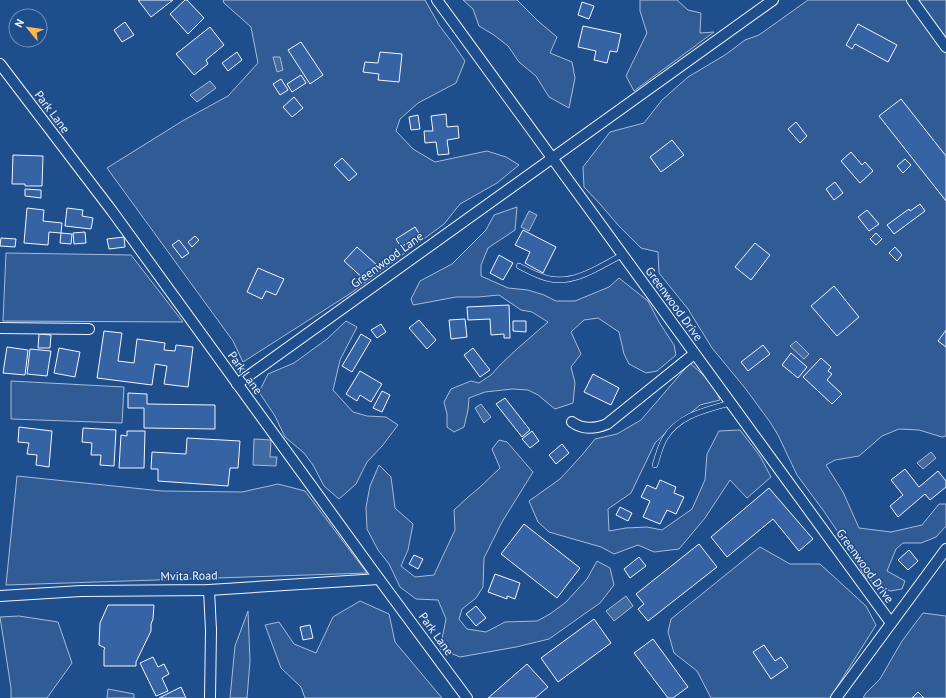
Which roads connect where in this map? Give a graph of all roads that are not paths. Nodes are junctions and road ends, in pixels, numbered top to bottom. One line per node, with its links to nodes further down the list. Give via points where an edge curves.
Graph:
1 (437, 0): 6 (street, Greenwood Drive)
2 (773, 0): 6 (street, Greenwood Lane)
3 (912, 0): 4 (street)
4 (946, 47)
5 (0, 64): 12 (street, Park Lane, via 112,211)
6 (552, 157): 7 (street, Greenwood Drive); 12 (street, Greenwood Lane)
7 (622, 255): 8 (lane, via 585,274 563,280 542,277); 11 (street, Greenwood Drive)
8 (518, 266)
9 (0, 328): 10 (street)
10 (89, 329)
11 (694, 354): 13 (street, Greenwood Drive); 14 (street, via 607,424 584,428)
12 (237, 384): 17 (street, Park Lane)
13 (730, 403): 15 (lane, via 689,416 680,422 665,438); 20 (street, Greenwood Drive)
14 (572, 422)
15 (655, 464)
16 (946, 549): 20 (street)
17 (379, 579): 18 (street, Mvita Road); 22 (street, Park Lane)
18 (209, 590): 19 (street, Mvita Road); 21 (street)
19 (0, 596)
20 (890, 623): 23 (street)
21 (210, 698)
22 (467, 698)
23 (836, 698)

